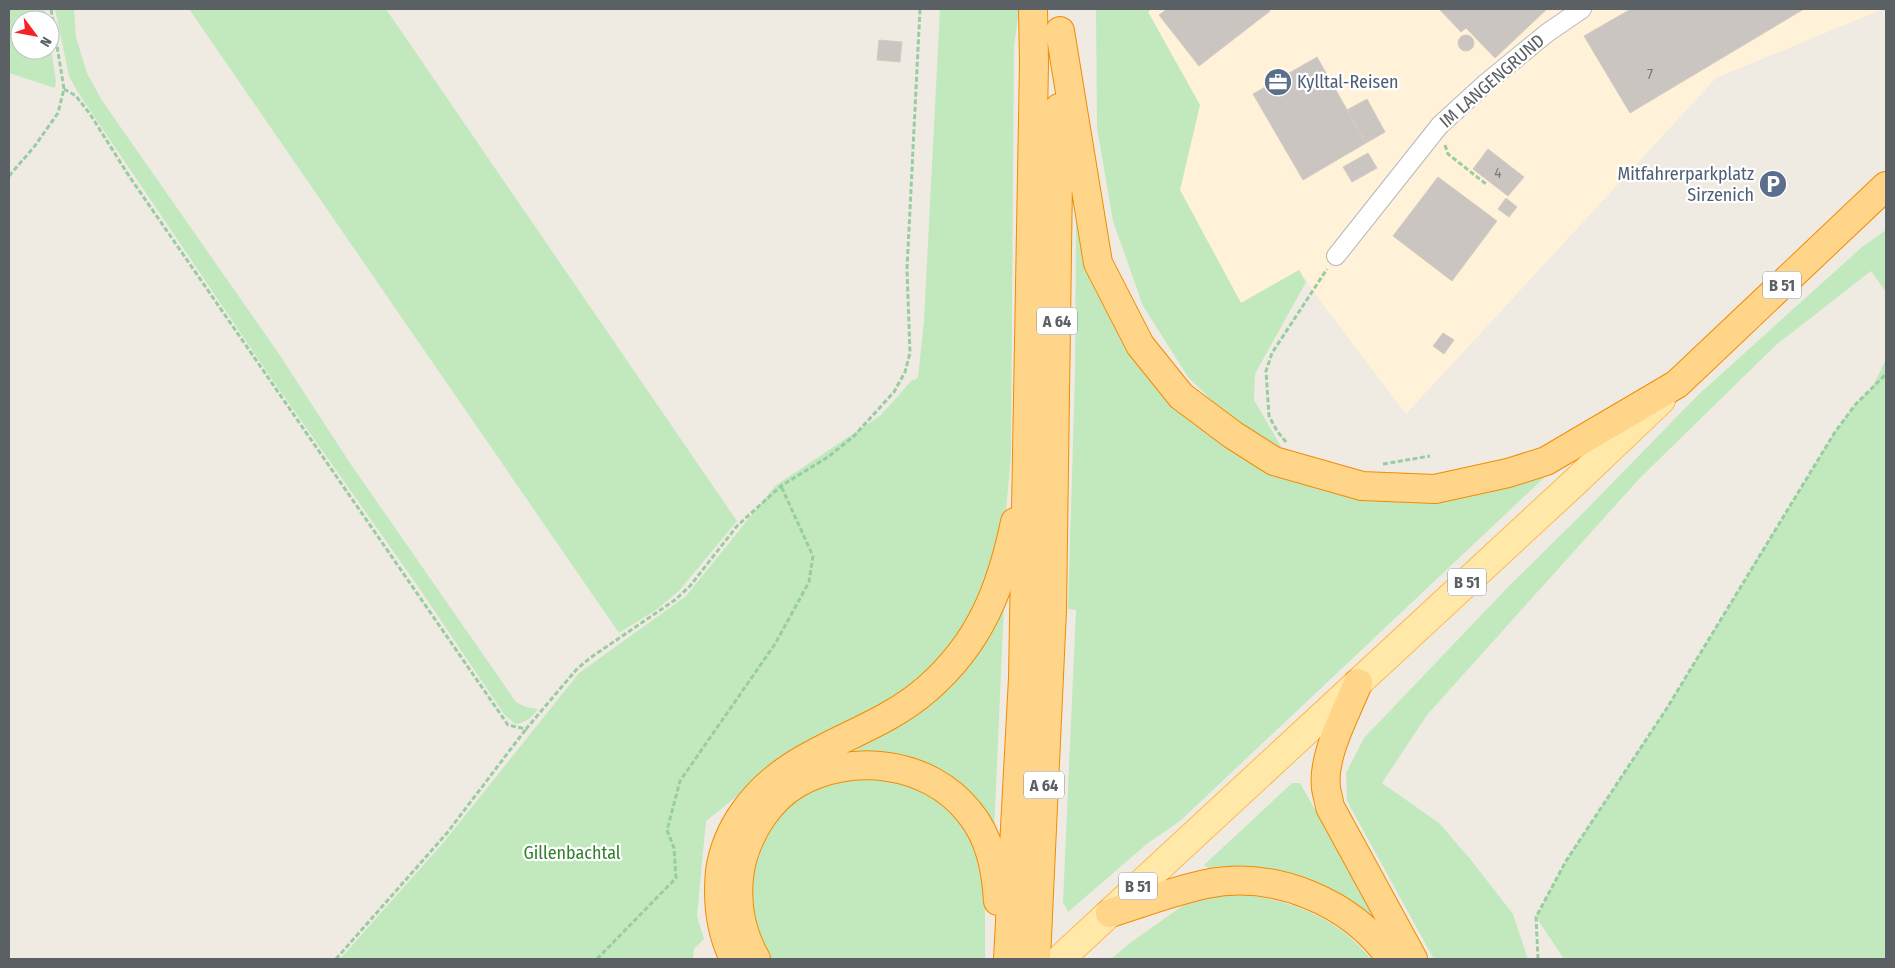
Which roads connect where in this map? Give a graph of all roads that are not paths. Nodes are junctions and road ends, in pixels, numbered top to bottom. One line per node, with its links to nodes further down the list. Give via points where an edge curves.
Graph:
1 (1033, 9): 7 (highway, A 64)
2 (1582, 9): 5 (street, IM LANGENGRUND, via 1547,33 1440,125)
3 (1060, 20): 6 (highway, via 1098,263 1114,297 1140,345 1181,396 1274,461 1362,486 1435,489 1508,473 1546,460); 15 (highway, A 64, via 1052,610)
4 (1886, 186): 6 (highway, B 51)
5 (1336, 256)
6 (1677, 384): 8 (main road, B 51)
7 (1028, 460): 11 (highway, via 999,584 978,629 958,656 928,689 911,702 780,774 756,797 738,821 724,851 719,892 722,924); 14 (highway, A 64, via 1023,678)
8 (1358, 683): 9 (main road, B 51); 17 (highway, via 1332,746 1326,787 1330,807)
9 (1110, 913): 10 (main road, B 51); 16 (highway, via 1207,884 1247,881 1299,891 1328,904 1360,925)
10 (1063, 956)
11 (734, 959)
12 (756, 959): 13 (highway, via 743,928 738,890 744,853 757,825 777,799 796,784 825,772 863,766 898,768 921,776 969,811 986,842 997,879)
13 (1000, 959)
14 (1008, 959)
15 (1036, 959)
16 (1391, 959)
17 (1413, 959)

